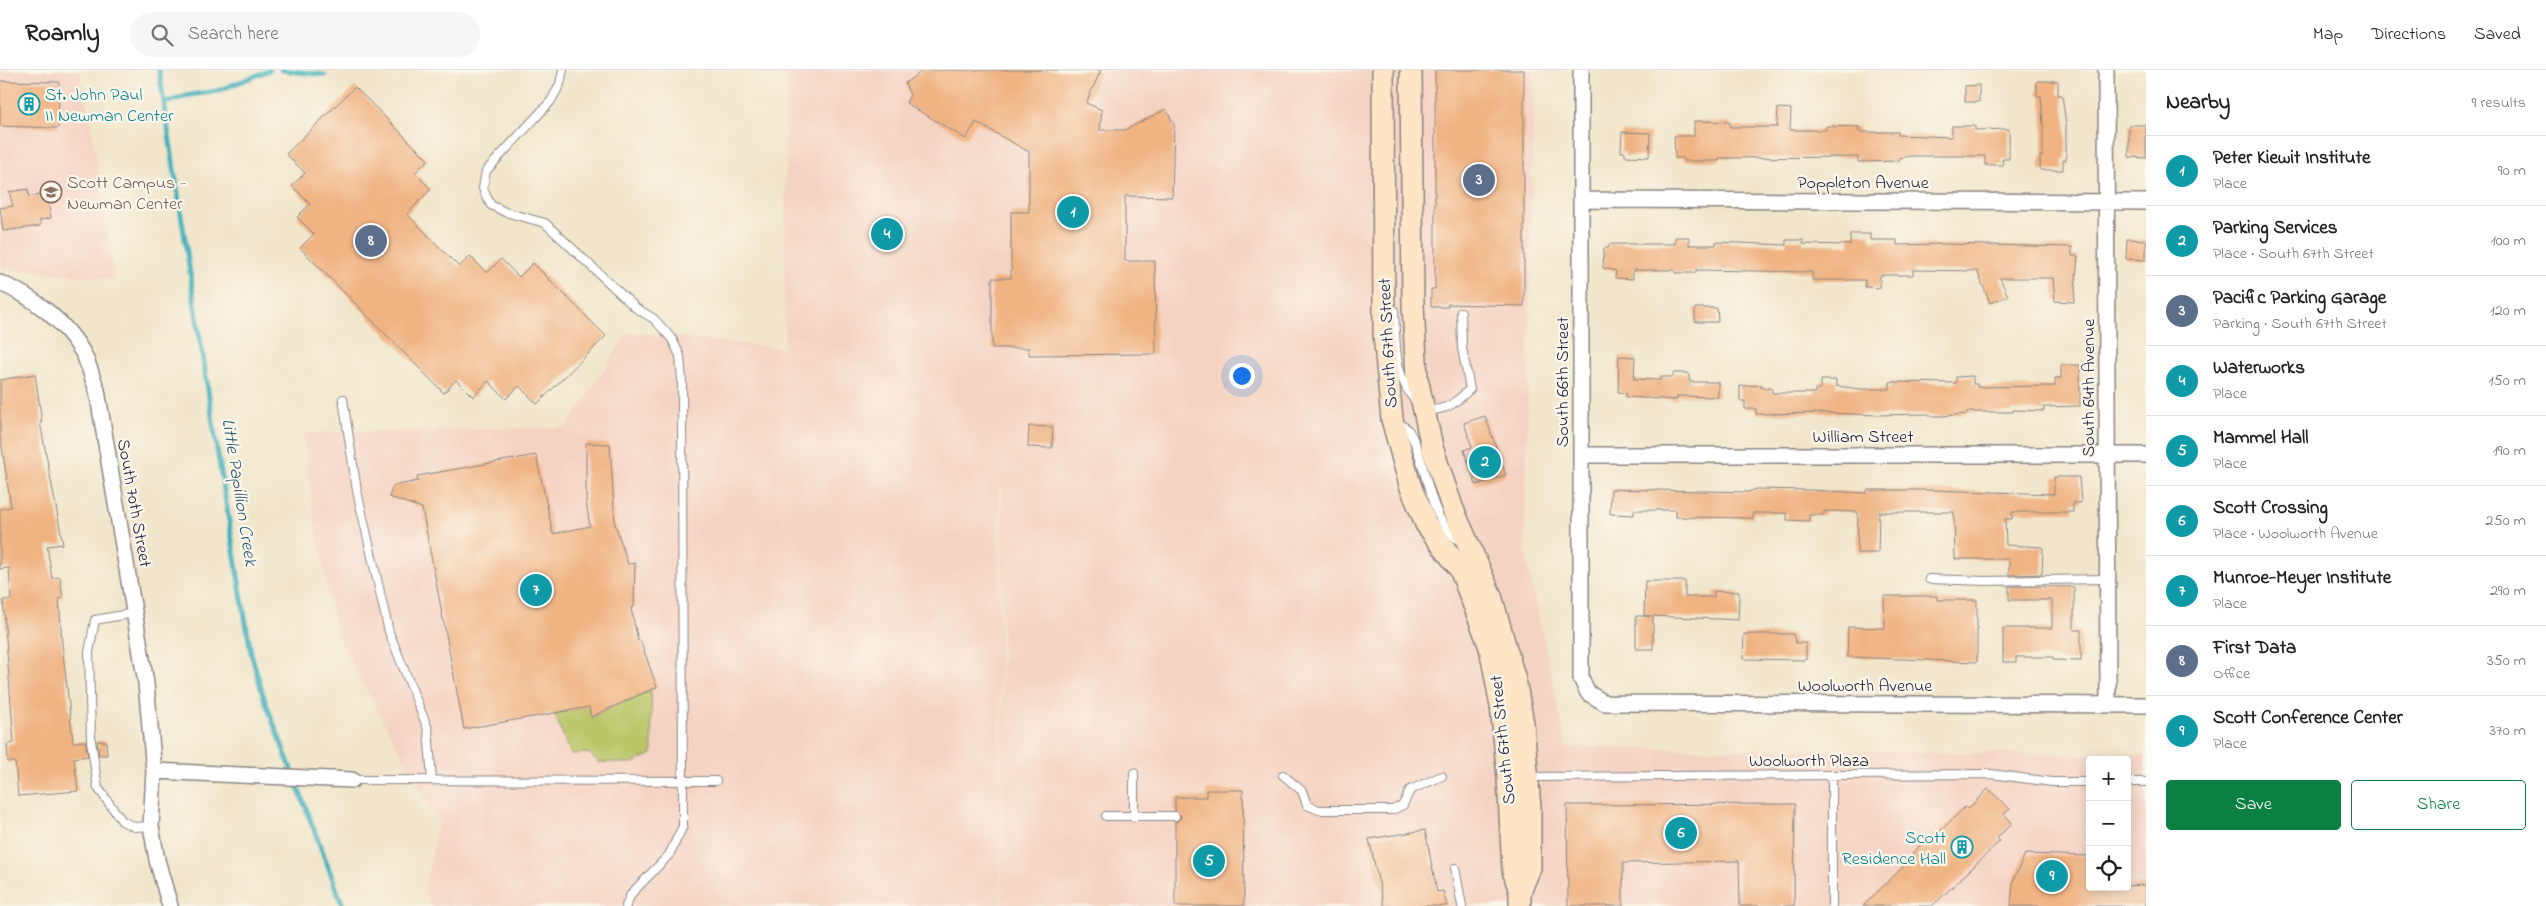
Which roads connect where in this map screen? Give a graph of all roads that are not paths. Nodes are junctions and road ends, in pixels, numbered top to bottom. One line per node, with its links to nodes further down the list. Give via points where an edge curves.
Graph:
1 (563, 70): 35 (lane, via 552,101 491,163 486,171 484,188 491,205 545,223 636,308 654,319 672,339 680,356)
2 (1383, 70): 6 (main road, South 67th Street)
3 (1581, 70): 7 (street, South 66th Street)
4 (2106, 70): 8 (street, South 64th Avenue)
5 (1409, 74): 15 (main road, South 67th Street, via 1413,306 1417,378)
6 (1383, 194): 10 (lane, via 1390,222); 16 (main road, South 67th Street, via 1384,334)
7 (1580, 200): 8 (street, Poppleton Avenue); 17 (street, South 66th Street)
8 (2106, 202): 9 (street, Poppleton Avenue); 18 (street, South 64th Avenue)
9 (2146, 202)
10 (1393, 280)
11 (0, 283): 23 (street, South 70th Street, via 33,300 61,324 83,353 97,390)
12 (1394, 299): 15 (lane, via 1400,378)
13 (1462, 312): 15 (lane, via 1462,348 1470,389 1453,406 1435,411)
14 (344, 399): 34 (lane, via 357,490 389,632 428,729)
15 (1423, 410): 20 (main road, South 67th Street, via 1432,447)
16 (1392, 419): 20 (lane, via 1408,429 1434,505 1449,535); 45 (main road, South 67th Street, via 1410,486 1426,524 1460,569 1490,647 1502,716 1513,870)
17 (1581, 455): 18 (street, William Street); 24 (street, South 66th Street, via 1581,678)
18 (2106, 455): 19 (street, William Street); 22 (street, South 64th Avenue)
19 (2146, 455)
20 (1469, 547): 32 (main road, South 67th Street, via 1499,621 1515,680)
21 (1929, 579): 22 (lane)
22 (2107, 579): 25 (street, South 64th Avenue)
23 (134, 613): 27 (street, South 70th Street, via 146,683); 43 (lane, via 95,620 89,652 91,741 98,788 108,803 122,821 135,827)
24 (1588, 693): 25 (street, Woolworth Avenue, via 1605,703)
25 (2108, 705): 26 (street, Woolworth Avenue)
26 (2146, 705)
27 (154, 771): 33 (street); 43 (street, South 70th Street)
28 (1134, 773): 41 (lane)
29 (1283, 775): 31 (lane, via 1302,791 1307,805 1319,810 1392,810 1403,805 1410,790)
30 (1832, 775): 32 (lane, Woolworth Plaza); 37 (lane, Woolworth Plaza, via 1991,774 2052,782); 49 (lane)
31 (1442, 776)
32 (1529, 776): 45 (main road, South 67th Street, via 1530,868)
33 (352, 780): 34 (lane)
34 (432, 780): 35 (lane)
35 (683, 780): 36 (lane); 47 (lane, via 683,826 678,842 631,894)
36 (716, 781)
37 (2086, 782)
38 (2131, 782): 39 (lane)
39 (2146, 782)
40 (1106, 816): 41 (lane)
41 (1134, 816): 42 (lane)
42 (1175, 816)
43 (151, 826): 46 (street, South 70th Street)
44 (1455, 868): 48 (lane)
45 (1520, 899)
46 (170, 906)
47 (626, 906)
48 (1462, 906)
49 (1832, 906)

